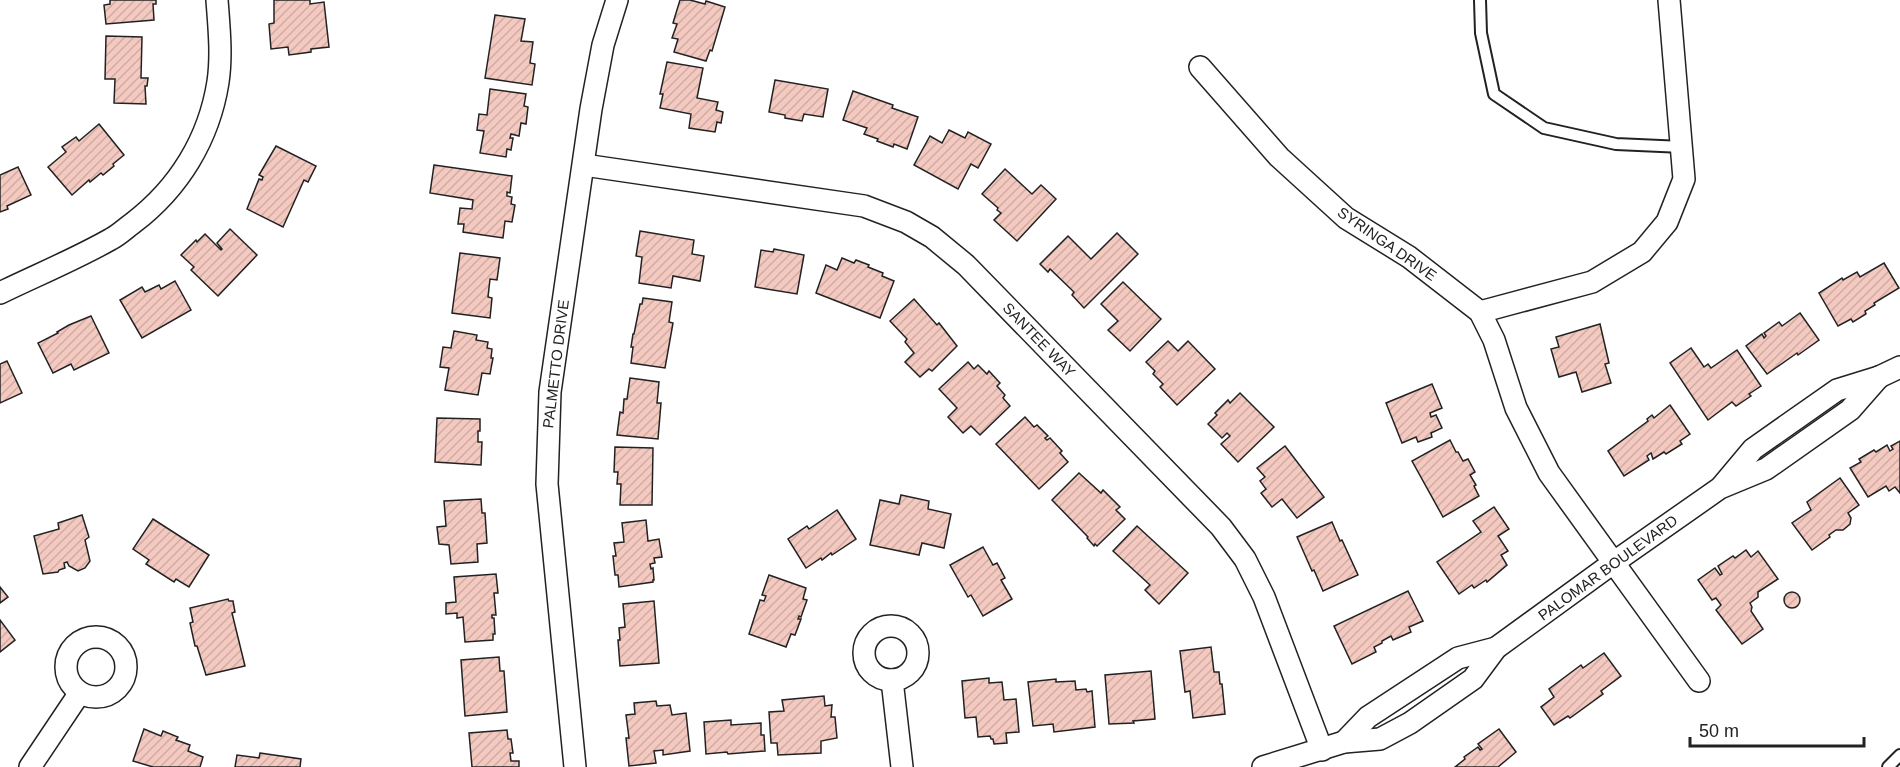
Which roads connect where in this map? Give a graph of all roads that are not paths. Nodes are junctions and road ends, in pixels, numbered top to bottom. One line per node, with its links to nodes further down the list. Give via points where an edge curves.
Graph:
1 (217, 0): 8 (street, via 218,80 212,111 185,171 147,212 113,239)
2 (617, 0): 7 (street, PALMETTO DRIVE, via 601,56)
3 (1480, 0): 6 (lane, via 1481,33 1494,94 1544,128 1616,144)
4 (1669, 0): 6 (street)
5 (1200, 67): 9 (street, SYRINGA DRIVE, via 1279,157 1346,218 1409,257)
6 (1683, 147): 9 (street, via 1684,180 1667,222 1642,252 1592,282)
7 (584, 165): 15 (street, SANTEE WAY, via 864,206 932,237 982,282 1221,527 1245,559 1264,597); 18 (street, PALMETTO DRIVE, via 550,392 547,445 547,484)
8 (0, 292)
9 (1480, 312): 11 (street, SYRINGA DRIVE, via 1494,340 1516,408 1544,465)
10 (1900, 367): 11 (street, PALOMAR BOULEVARD, via 1836,390 1753,449 1720,488)
11 (1613, 563): 13 (street, SYRINGA DRIVE); 15 (street, PALOMAR BOULEVARD, via 1496,648 1458,658 1368,717 1344,742)
12 (892, 680): 19 (street)
13 (1699, 681)
14 (79, 694): 17 (street)
15 (1322, 750): 20 (street, PALOMAR BOULEVARD)
16 (1900, 755): 21 (lane)
17 (30, 767)
18 (575, 767)
19 (902, 767)
20 (1263, 767)
21 (1888, 767)

